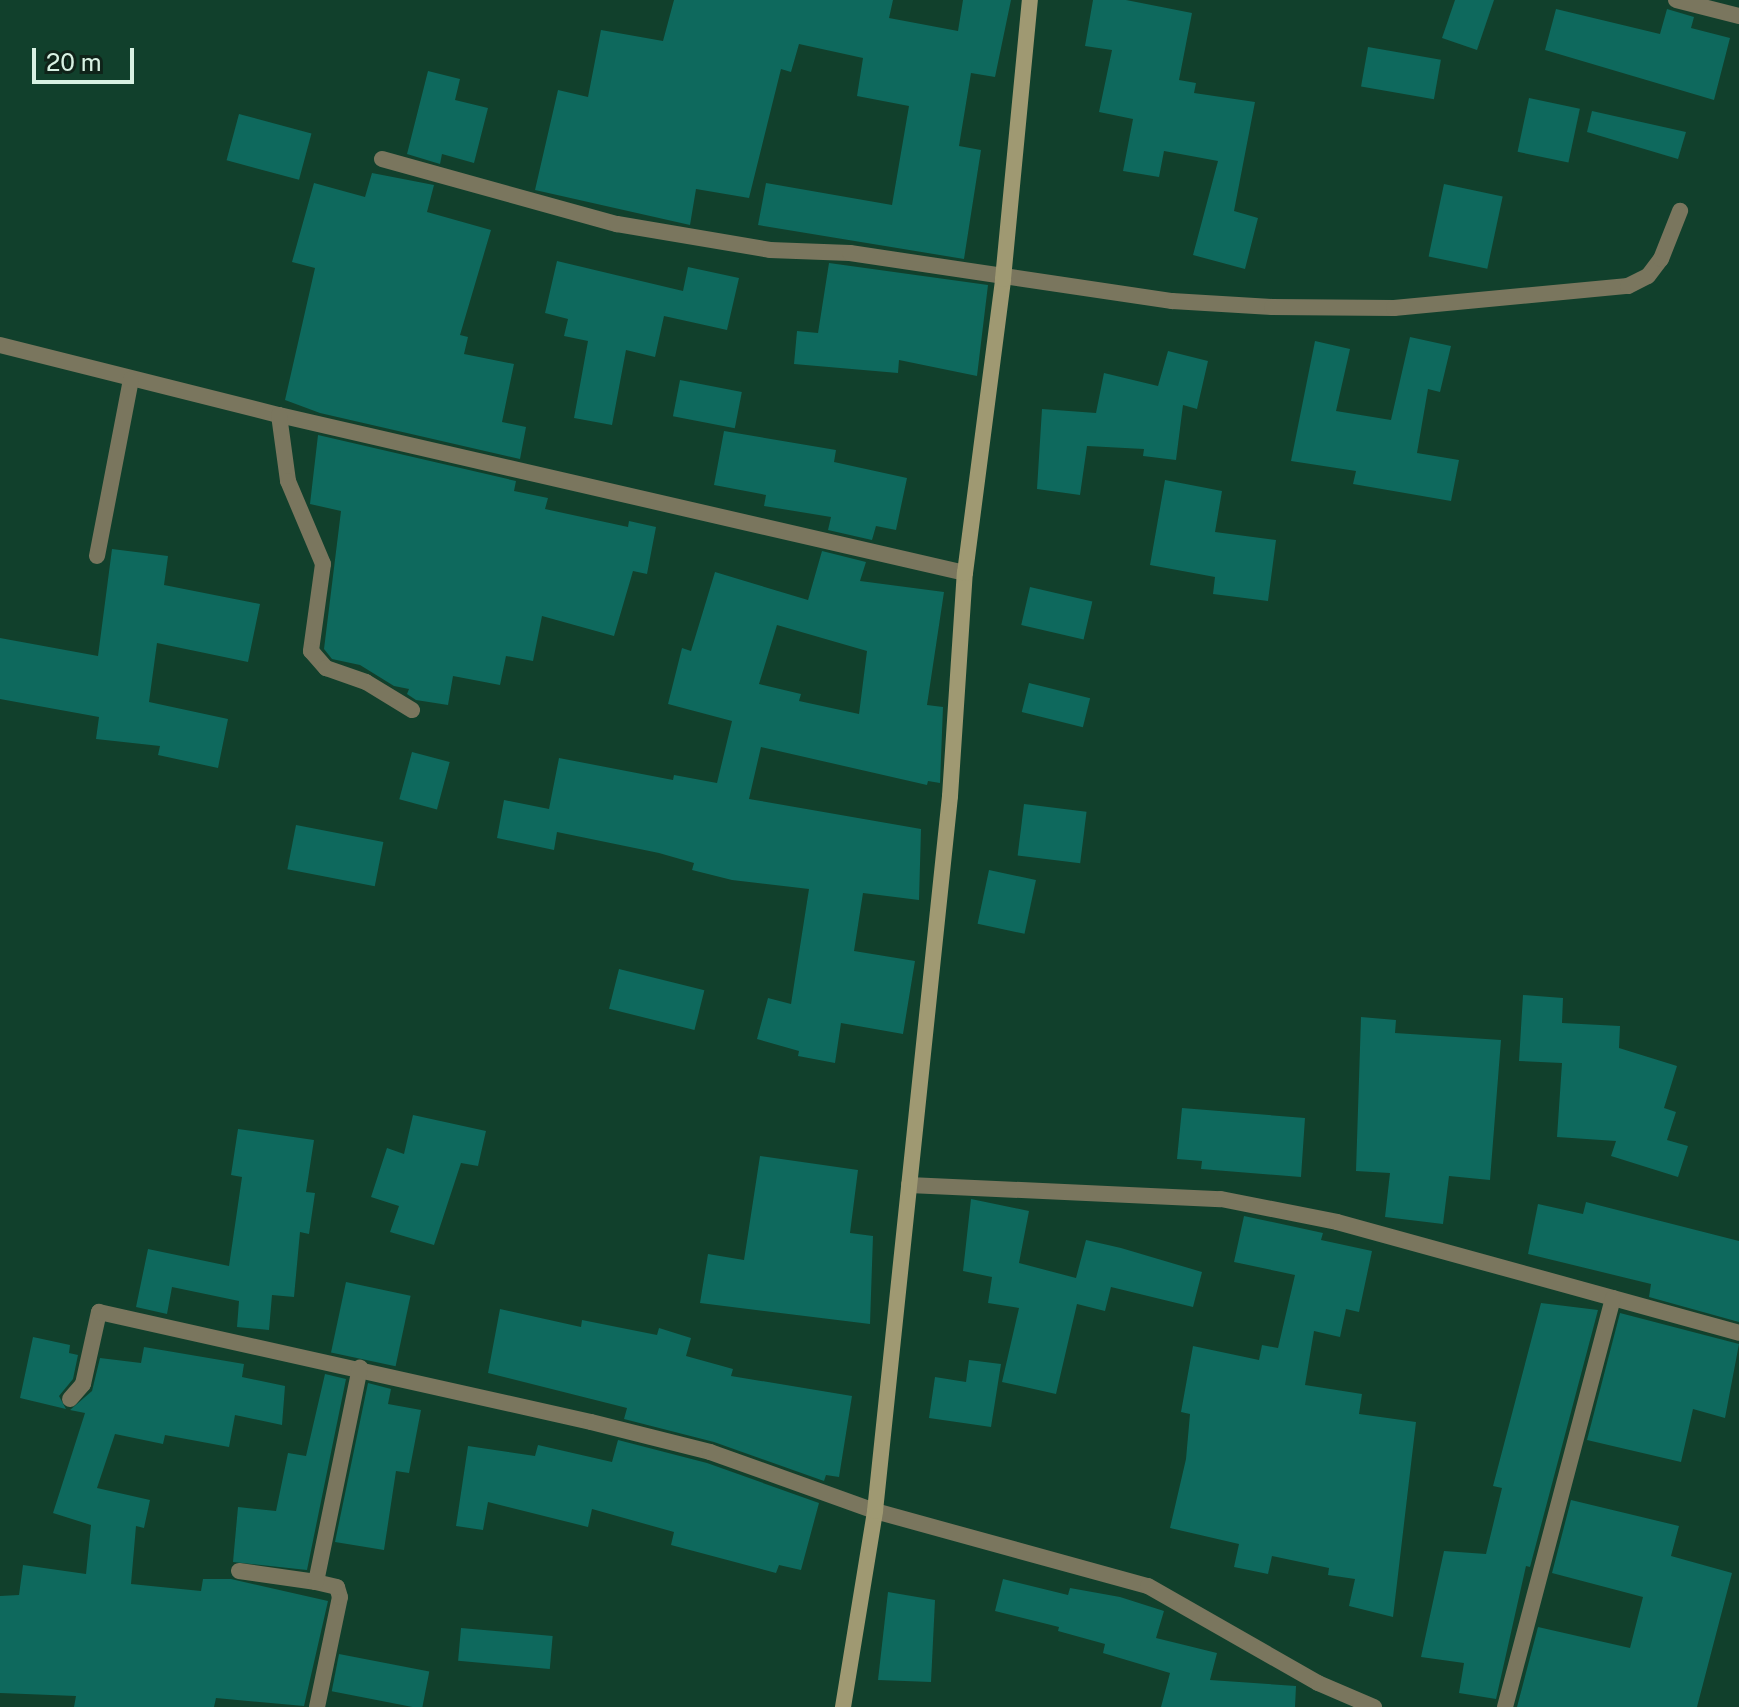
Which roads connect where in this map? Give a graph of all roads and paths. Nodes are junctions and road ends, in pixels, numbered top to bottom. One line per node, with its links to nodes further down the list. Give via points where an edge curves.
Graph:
1 (1030, 0): 6 (street)
2 (1676, 0): 3 (street)
3 (1739, 16)
4 (382, 159): 6 (street, via 617,224 770,250 850,253)
5 (1680, 211): 6 (street, via 1669,245 1648,276 1628,286 1577,293 1321,309 1172,301)
6 (1003, 279): 11 (street)
7 (0, 345): 8 (street)
8 (131, 379): 9 (street); 10 (street)
9 (279, 415): 11 (street); 12 (street, via 288,481 323,564 311,651 326,668 366,682)
10 (97, 556)
11 (965, 573): 13 (street, via 950,796)
12 (412, 710)
13 (909, 1185): 14 (street, via 1221,1199 1337,1222); 18 (street)
14 (1613, 1298): 15 (street); 24 (street)
15 (1739, 1333)
16 (360, 1367): 17 (street, via 99,1312 83,1384); 18 (street, via 683,1445); 20 (street)
17 (70, 1399)
18 (875, 1511): 22 (street); 23 (street, via 1148,1586 1318,1683)
19 (239, 1571): 20 (street)
20 (316, 1582): 21 (street, via 337,1587 340,1597)
21 (317, 1707)
22 (843, 1707)
23 (1374, 1707)
24 (1505, 1707)

